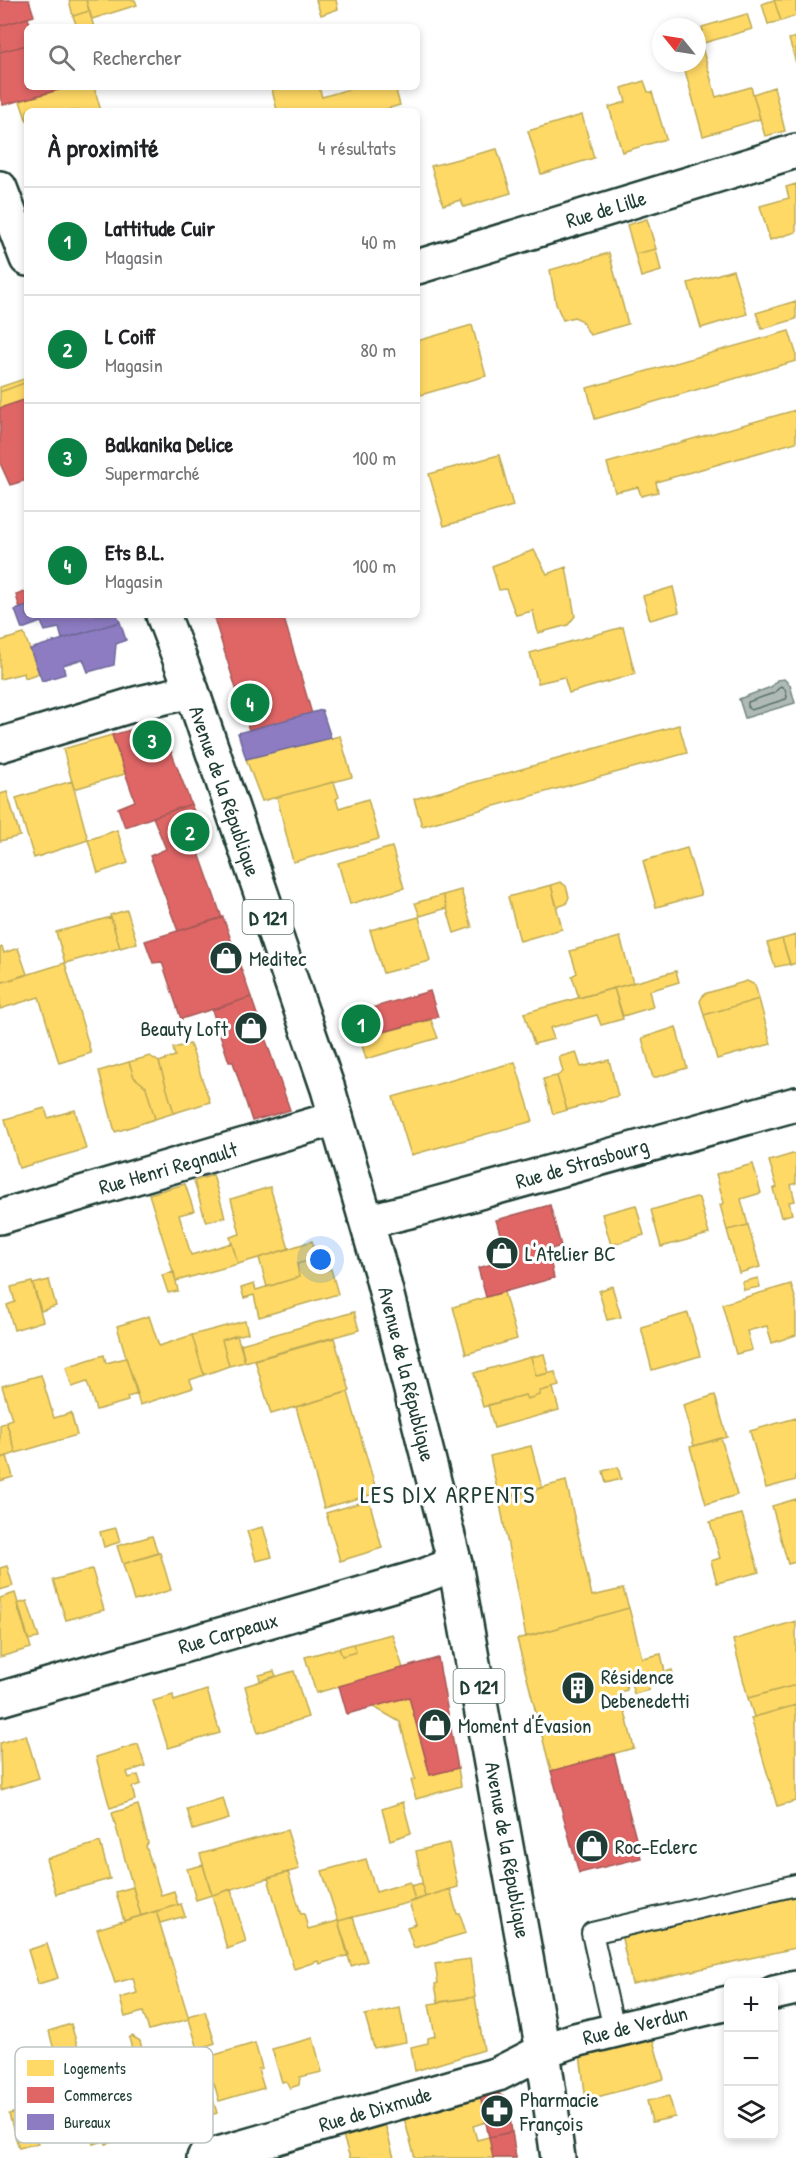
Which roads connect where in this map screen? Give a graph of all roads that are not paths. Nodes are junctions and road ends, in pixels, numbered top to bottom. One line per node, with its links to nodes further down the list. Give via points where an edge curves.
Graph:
1 (796, 150): 4 (street, Rue de Lille)
2 (0, 188): 3 (street)
3 (24, 251)
4 (420, 266)
5 (164, 618): 6 (street, Avenue de la République / D 121)
6 (192, 691): 7 (street); 9 (street, Avenue de la République / D 121)
7 (0, 745)
8 (796, 1104): 11 (street, Rue de Strasbourg)
9 (336, 1118): 10 (street, Rue Henri Regnault); 11 (street, Avenue de la République / D 121)
10 (0, 1217)
11 (368, 1221): 12 (street, Avenue de la République / D 121)
12 (455, 1564): 13 (street, Rue Carpeaux); 19 (street, Avenue de la République / D 121)
13 (0, 1699)
14 (796, 1885): 18 (lane, via 592,1934)
15 (796, 1988): 16 (street)
16 (778, 1992)
17 (724, 2004): 18 (street, Rue de Verdun)
18 (614, 2029): 19 (street, Rue de Verdun)
19 (543, 2051): 20 (street, Rue de Dixmude, via 498,2074); 21 (street, Avenue de la République / D 121)
20 (204, 2158)
21 (558, 2158)

